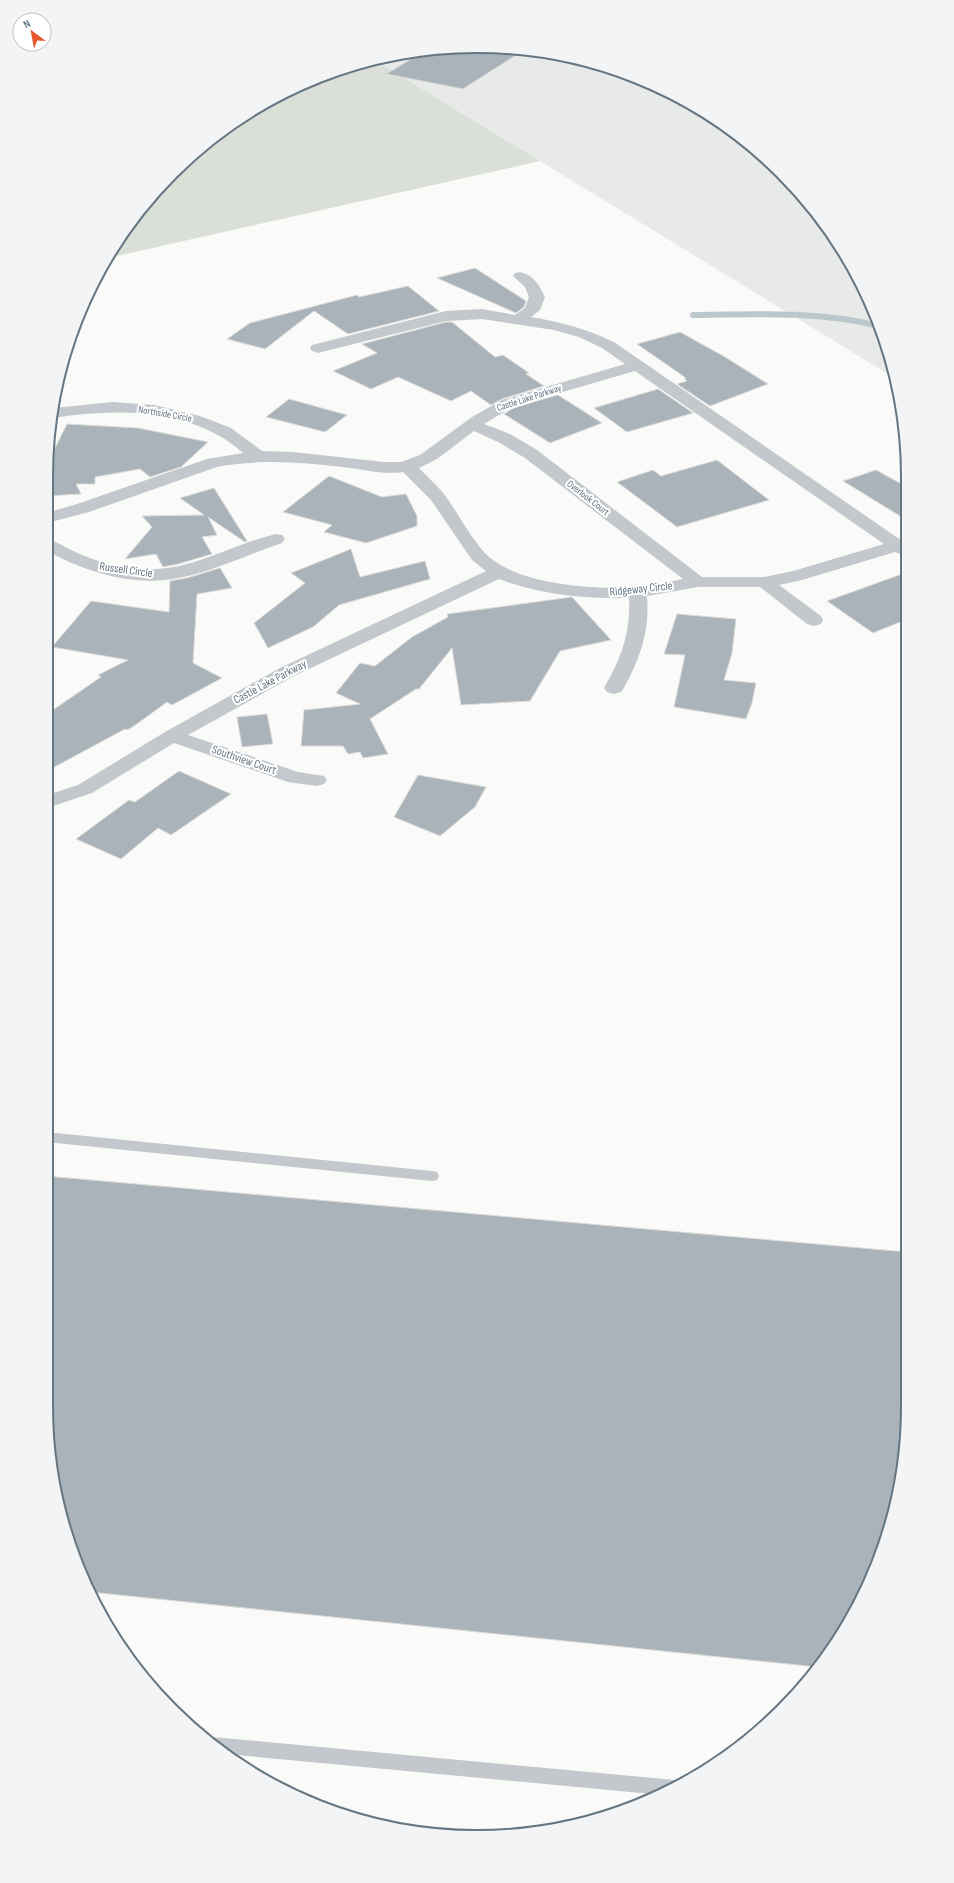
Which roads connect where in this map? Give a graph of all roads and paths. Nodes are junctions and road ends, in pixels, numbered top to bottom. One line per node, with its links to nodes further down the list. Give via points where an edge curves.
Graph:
1 (520, 276): 2 (street, via 532,285 537,297 532,310)
2 (519, 319): 3 (street, via 482,314 446,316); 4 (street, via 584,334 608,345)
3 (318, 348)
4 (637, 365): 6 (street, Castle Lake Parkway, via 508,403); 12 (street)
5 (58, 412): 7 (street, Northside Circle, via 98,407 125,408 151,410 196,419 232,435)
6 (472, 425): 8 (street, Castle Lake Parkway, via 424,461); 14 (street, Overlook Court, via 504,438 531,454)
7 (256, 455): 8 (street, Castle Lake Parkway, via 388,467); 9 (street, via 213,463)
8 (407, 466): 13 (street, Ridgeway Circle, via 436,496 478,556)
9 (53, 516)
10 (276, 539): 11 (street, Russell Circle, via 189,570 149,575 103,568 69,557)
11 (53, 548)
12 (901, 548): 15 (street, Ridgeway Circle)
13 (498, 572): 16 (street, Ridgeway Circle, via 550,588 601,593); 19 (street, Castle Lake Parkway, via 287,672)
14 (698, 582): 15 (street, Ridgeway Circle); 16 (street, Ridgeway Circle)
15 (764, 582): 17 (street)
16 (638, 592): 18 (street, via 640,615 636,642 625,670)
17 (814, 620)
18 (614, 688)
19 (172, 736): 20 (street, Southview Court, via 295,778); 21 (street, Castle Lake Parkway, via 85,789)
20 (316, 780)
21 (53, 800)
22 (53, 1137): 23 (lane)
23 (432, 1176)
24 (224, 1746): 25 (lane)
25 (663, 1787)

